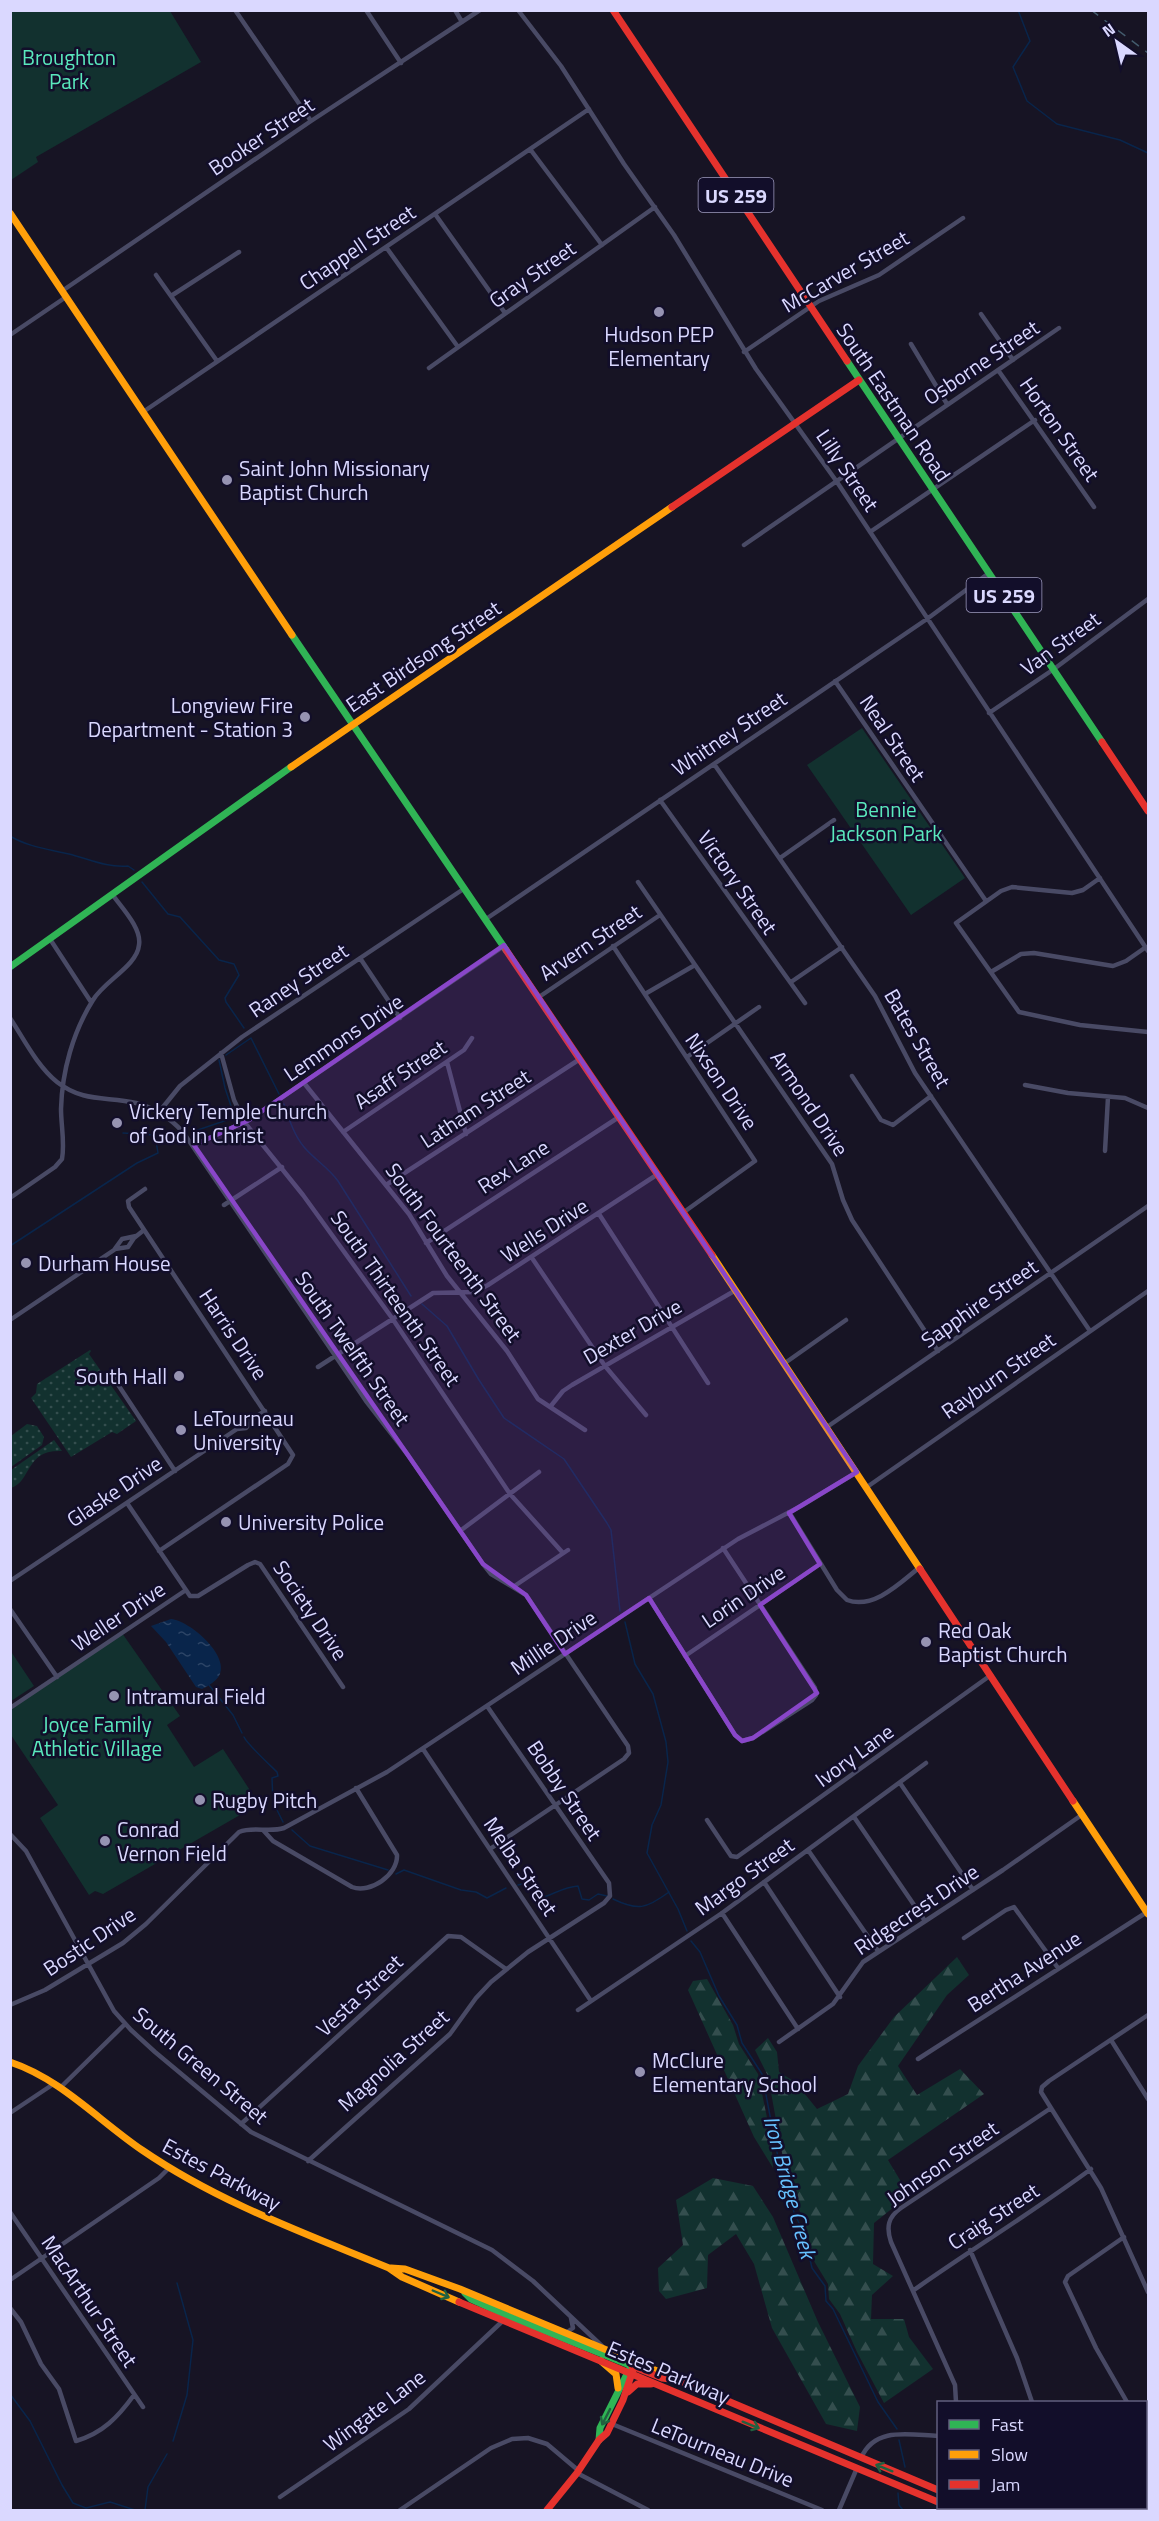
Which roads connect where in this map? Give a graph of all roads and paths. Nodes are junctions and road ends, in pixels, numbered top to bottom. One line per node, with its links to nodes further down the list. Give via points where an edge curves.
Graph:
1 (235, 10): 10 (street)
2 (366, 10): 8 (street)
3 (455, 10): 7 (street)
4 (480, 10): 7 (street, Booker Street)
5 (518, 10): 9 (street, Lilly Street)
6 (613, 10): 22 (main road, South Eastman Road / US 259)
7 (462, 22): 8 (street, Booker Street)
8 (401, 63): 10 (street, Booker Street)
9 (589, 109): 11 (street, Chappell Street); 12 (street, Lilly Street)
10 (311, 121): 20 (street, Booker Street)
11 (530, 149): 14 (street, Chappell Street); 16 (street)
12 (655, 207): 16 (street, Gray Street); 29 (street, Lilly Street)
13 (10, 213): 20 (main road)
14 (435, 214): 17 (street, Chappell Street); 23 (street)
15 (963, 218): 22 (street, McCarver Street, via 872,279)
16 (602, 245): 23 (street, Gray Street)
17 (386, 247): 28 (street); 31 (street, Chappell Street)
18 (238, 252): 21 (street)
19 (156, 275): 21 (street)
20 (64, 294): 26 (street, Booker Street); 36 (main road)
21 (171, 296): 31 (street)
22 (811, 307): 29 (street, McCarver Street); 34 (main road, South Eastman Road / US 259)
23 (505, 313): 28 (street, Gray Street)
24 (981, 314): 30 (street, Horton Street)
25 (1059, 328): 30 (street, Osborne Street)
26 (10, 335)
27 (911, 344): 35 (street)
28 (458, 347): 32 (street, Gray Street)
29 (744, 352): 38 (street, Lilly Street)
30 (1013, 360): 33 (street, Osborne Street)
31 (217, 361): 36 (street, Chappell Street)
32 (429, 368)
33 (998, 370): 35 (street, Osborne Street); 37 (street, Horton Street)
34 (859, 380): 38 (main road, East Birdsong Street); 39 (main road, South Eastman Road / US 259)
35 (947, 405): 39 (street, Osborne Street)
36 (143, 412): 51 (main road)
37 (1035, 420): 41 (street); 42 (street, Horton Street)
38 (795, 422): 40 (street, Lilly Street); 51 (main road, East Birdsong Street)
39 (899, 439): 40 (street, Osborne Street); 41 (main road, South Eastman Road / US 259)
40 (837, 482): 43 (street, Lilly Street); 44 (street, Osborne Street)
41 (933, 489): 43 (street); 45 (main road, South Eastman Road / US 259)
42 (1094, 507)
43 (870, 532): 47 (street, Lilly Street)
44 (744, 545)
45 (989, 573): 47 (street, Whitney Street); 48 (main road, South Eastman Road / US 259)
46 (1149, 598): 48 (street, Van Street)
47 (927, 619): 49 (street, Whitney Street); 50 (street, Lilly Street)
48 (1054, 669): 50 (street, Van Street); 54 (main road, South Eastman Road / US 259)
49 (835, 681): 52 (street, Whitney Street); 63 (street, Neal Street)
50 (989, 713): 58 (street, Lilly Street)
51 (353, 723): 61 (main road); 62 (main road, East Birdsong Street)
52 (714, 764): 53 (street, Whitney Street); 56 (street, Bates Street)
53 (660, 800): 65 (street, Whitney Street); 75 (street, Victory Street)
54 (1149, 811)
55 (834, 820): 56 (street)
56 (780, 858): 69 (street, Bates Street)
57 (1027, 878): 60 (street)
58 (1100, 878): 60 (street, via 1072,893); 70 (street, Lilly Street)
59 (638, 882): 64 (street, Armond Drive)
60 (1025, 887): 63 (street, via 1006,889)
61 (465, 888): 65 (main road); 71 (street, Raney Street)
62 (112, 894): 66 (main road, East Birdsong Street); 78 (street, via 137,932 140,945 132,961)
63 (986, 901): 74 (street, via 956,923)
64 (660, 915): 68 (street, Arvern Street); 72 (street, Armond Drive)
65 (486, 919): 67 (main road)
66 (50, 939): 73 (main road, East Birdsong Street); 78 (street)
67 (504, 945): 77 (main road); 82 (street, Lemmons Drive)
68 (614, 946): 76 (street, Nixson Drive); 77 (street, Arvern Street)
69 (842, 947): 75 (street); 94 (street, Bates Street, via 886,1014 908,1061)
70 (1147, 949): 74 (street, via 1113,966 1021,954)
71 (360, 958): 82 (street); 86 (street, Raney Street)
72 (695, 965): 76 (street); 83 (street, Armond Drive)
73 (10, 967)
74 (991, 972): 84 (street, via 1019,1012 1080,1025)
75 (791, 982): 79 (street, Victory Street)
76 (645, 994): 87 (street, Nixson Drive)
77 (539, 997): 88 (main road)
78 (91, 1002): 93 (street, via 74,1041)
79 (805, 1003)
80 (759, 1006): 83 (street)
81 (10, 1018): 93 (street, South Twelfth Street, via 40,1064)
82 (400, 1018): 91 (street, Lemmons Drive)
83 (736, 1024): 87 (street); 128 (street, Armond Drive, via 832,1164 852,1220)
84 (1149, 1032)
85 (472, 1038): 89 (street, Asaff Street, via 466,1049)
86 (221, 1053): 97 (street, Raney Street, via 177,1089); 99 (street, South Thirteenth Street)
87 (687, 1058): 112 (street, Nixson Drive, via 755,1161)
88 (580, 1059): 98 (main road); 101 (street, Latham Street)
89 (447, 1062): 100 (street, Asaff Street); 101 (street)
90 (852, 1076): 94 (street, via 881,1120 893,1125)
91 (304, 1083): 99 (street, Lemmons Drive); 100 (street, South Fourteenth Street)
92 (1025, 1084): 95 (street)
93 (64, 1086): 97 (street, South Twelfth Street, via 93,1099 134,1103); 108 (street, via 62,1159)
94 (931, 1096): 119 (street, Bates Street)
95 (1108, 1097): 96 (street, via 1125,1098); 103 (street)
96 (1149, 1108)
97 (159, 1112): 102 (street, South Twelfth Street)
98 (619, 1116): 105 (main road); 116 (street, Rex Lane)
99 (245, 1123): 102 (street, Lemmons Drive); 104 (street, South Thirteenth Street)
100 (343, 1132): 106 (street, South Fourteenth Street)
101 (466, 1134): 106 (street, Latham Street)
102 (194, 1145): 109 (street, South Twelfth Street)
103 (1105, 1151)
104 (282, 1167): 109 (street); 123 (street, South Thirteenth Street)
105 (658, 1174): 112 (main road); 113 (street, Wells Drive)
106 (386, 1185): 116 (street, South Fourteenth Street)
107 (145, 1189): 114 (street, Harris Drive, via 127,1203)
108 (10, 1198)
109 (231, 1200): 110 (street); 129 (street, South Twelfth Street)
110 (224, 1205)
111 (1149, 1206): 119 (street, Sapphire Street)
112 (684, 1212): 120 (main road)
113 (599, 1214): 118 (street, Wells Drive); 126 (street)
114 (144, 1230): 115 (street); 136 (street, Harris Drive)
115 (136, 1236): 117 (street, via 126,1248); 117 (street, via 122,1239)
116 (426, 1243): 122 (street, South Fourteenth Street)
117 (114, 1250): 124 (street)
118 (532, 1258): 122 (street, Wells Drive, via 488,1286); 132 (street)
119 (1052, 1272): 127 (street, Bates Street); 128 (street, Sapphire Street)
120 (736, 1290): 126 (street, Dexter Drive); 130 (main road)
121 (1149, 1291): 127 (street, Rayburn Street)
122 (461, 1293): 123 (street, Wells Drive, via 433,1293); 135 (street, South Fourteenth Street, via 507,1351 538,1399)
123 (392, 1318): 129 (street, Wells Drive); 146 (street, South Thirteenth Street)
124 (10, 1320)
125 (846, 1320): 130 (street)
126 (672, 1327): 132 (street, Dexter Drive); 134 (street)
127 (1090, 1331): 145 (street, Rayburn Street)
128 (938, 1351): 139 (street, Sapphire Street)
129 (335, 1355): 131 (street, Wells Drive); 149 (street, South Twelfth Street)
130 (785, 1363): 139 (main road)
131 (318, 1366)
132 (604, 1366): 135 (street, Dexter Drive, via 562,1391); 137 (street)
133 (113, 1377): 142 (street)
134 (708, 1383)
135 (550, 1407): 141 (street, South Fourteenth Street)
136 (265, 1410): 138 (street, Glaske Drive); 151 (street, Harris Drive, via 292,1452 291,1460)
137 (646, 1415)
138 (255, 1417): 140 (street, Glaske Drive, via 246,1428); 140 (street, Glaske Drive, via 241,1421)
139 (827, 1427): 144 (main road)
140 (237, 1429): 142 (street, Glaske Drive)
141 (585, 1430)
142 (175, 1471): 147 (street, Glaske Drive)
143 (539, 1472): 146 (street)
144 (857, 1472): 145 (main road); 148 (street, Millie Drive)
145 (867, 1487): 153 (main road)
146 (510, 1494): 149 (street); 155 (street, South Thirteenth Street, via 566,1551)
147 (127, 1503): 151 (street, Weller Drive); 154 (street, Glaske Drive)
148 (789, 1512): 150 (street, Millie Drive); 152 (street)
149 (460, 1531): 155 (street, South Twelfth Street, via 491,1574)
150 (723, 1548): 157 (street, Millie Drive); 158 (street)
151 (159, 1551): 156 (street, Weller Drive)
152 (820, 1564): 153 (street, via 850,1602 863,1602 883,1594); 158 (street, Lorin Drive)
153 (920, 1567): 162 (main road)
154 (10, 1581)
155 (513, 1587): 160 (street, South Twelfth Street, via 526,1595)
156 (186, 1590): 163 (street, Weller Drive); 164 (street, Society Drive, via 190,1596 198,1596 248,1565 260,1564)
157 (649, 1598): 160 (street, Millie Drive); 161 (street)
158 (760, 1605): 161 (street, Lorin Drive); 161 (street, via 817,1693 812,1700 742,1741)
159 (10, 1609): 163 (street)
160 (565, 1654): 165 (street, Millie Drive); 171 (street, South Twelfth Street, via 629,1753)
161 (685, 1656)
162 (991, 1675): 172 (main road); 174 (street, Ivory Lane, via 734,1858)
163 (57, 1677): 166 (street, Weller Drive)
164 (343, 1688)
165 (487, 1706): 167 (street, Millie Drive); 171 (street, Bobby Street)
166 (10, 1708)
167 (423, 1749): 170 (street, Millie Drive); 177 (street, Melba Street)
168 (926, 1764): 169 (street, Margo Street)
169 (900, 1783): 173 (street, Margo Street); 180 (street)
170 (356, 1788): 175 (street, Millie Drive, via 284,1828); 175 (street, via 397,1855 392,1871 371,1887 352,1887 273,1841)
171 (556, 1806): 177 (street); 181 (street, Bobby Street, via 609,1884)
172 (1083, 1814): 180 (street, Ridgecrest Drive); 183 (main road)
173 (854, 1817): 178 (street, Margo Street); 184 (street)
174 (707, 1820)
175 (263, 1830): 188 (street, Bostic Drive, via 245,1830 235,1835 138,1931)
176 (10, 1834): 188 (street, South Green Street, via 26,1851)
177 (490, 1849): 185 (street, Melba Street)
178 (808, 1850): 179 (street, Margo Street); 187 (street)
179 (764, 1882): 182 (street, Margo Street); 191 (street)
180 (973, 1890): 184 (street, Ridgecrest Drive)
181 (611, 1894): 185 (street, Magnolia Street, via 604,1903)
182 (722, 1913): 192 (street, Margo Street); 197 (street)
183 (1148, 1913): 189 (street, Bertha Avenue)
184 (925, 1921): 187 (street, Ridgecrest Drive)
185 (549, 1937): 190 (street, Magnolia Street); 192 (street, Melba Street)
186 (964, 1938): 189 (street, via 1014,1907)
187 (878, 1951): 191 (street, Ridgecrest Drive, via 860,1965)
188 (88, 1965): 193 (street, Bostic Drive, via 35,1996); 196 (street, South Green Street)
189 (1058, 1968): 200 (street, Bertha Avenue)
190 (506, 1970): 206 (street, Vesta Street, via 461,1937 448,1936); 207 (street, Magnolia Street, via 483,1990 450,2034)
191 (840, 1997): 197 (street, Ridgecrest Drive)
192 (591, 2001): 194 (street, Margo Street)
193 (10, 2005)
194 (578, 2010)
195 (1149, 2015): 198 (street)
196 (125, 2024): 202 (street); 206 (street, South Green Street)
197 (798, 2029): 199 (street, Ridgecrest Drive)
198 (1111, 2040): 203 (street); 204 (street, via 1044,2084 1041,2092)
199 (779, 2042)
200 (918, 2059)
201 (11, 2062): 202 (main road, Estes Parkway)
202 (58, 2085): 205 (street); 208 (main road, Estes Parkway)
203 (1149, 2099)
204 (1051, 2108): 209 (street); 217 (street, Johnson Street, via 894,2213 888,2224 889,2234)
205 (10, 2113)
206 (241, 2124): 207 (street, South Green Street)
207 (308, 2161): 220 (street, South Green Street, via 492,2250 533,2281)
208 (169, 2168): 213 (street); 214 (main road, Estes Parkway, via 237,2205)
209 (1091, 2169): 211 (street); 212 (street, Craig Street, via 1035,2211)
210 (10, 2212): 213 (street, MacArthur Street)
211 (1124, 2237): 218 (street); 233 (street, via 1065,2282)
212 (970, 2250): 217 (street, Craig Street); 232 (street)
213 (42, 2260): 215 (street); 228 (street, MacArthur Street)
214 (388, 2268): 216 (main road, Estes Parkway, via 405,2269); 221 (main road, Estes Parkway, one-way to 221)
215 (10, 2280)
216 (460, 2289): 221 (main road); 222 (main road, Estes Parkway)
217 (914, 2290): 231 (street, Johnson Street, via 956,2385)
218 (1149, 2292)
219 (10, 2308): 228 (street, via 59,2389 76,2441 105,2428)
220 (569, 2316): 222 (street, via 573,2328); 223 (street, South Green Street)
221 (505, 2319): 224 (main road, Estes Parkway); 225 (main road); 242 (street, Wingate Lane, via 409,2409)
222 (565, 2332): 223 (main road, Estes Parkway)
223 (612, 2352): 226 (main road, Estes Parkway)
224 (601, 2361): 225 (main road, Estes Parkway); 229 (main road, via 616,2375)
225 (631, 2371): 226 (main road); 227 (main road, Estes Parkway); 229 (main road); 230 (main road)
226 (678, 2380): 238 (main road, Estes Parkway)
227 (659, 2385): 230 (main road, via 637,2384); 239 (main road, Estes Parkway, one-way to 239)
228 (134, 2395): 234 (street, MacArthur Street)
229 (616, 2396): 237 (main road, one-way to 237, via 600,2428)
230 (623, 2400): 235 (main road)
231 (956, 2401)
232 (1031, 2401)
233 (1126, 2401)
234 (143, 2407)
235 (612, 2424): 237 (main road); 247 (street, LeTourneau Drive)
236 (937, 2436): 238 (street, via 879,2437)
237 (599, 2440): 240 (main road)
238 (861, 2458): 239 (main road); 241 (main road, Estes Parkway, one-way to 238)
239 (857, 2468): 243 (main road, Estes Parkway); 248 (street)
240 (578, 2472): 244 (street, via 547,2444 528,2438 512,2439 491,2448); 245 (main road); 246 (street)
241 (937, 2489)
242 (280, 2497)
243 (937, 2501)
244 (400, 2511)
245 (548, 2511)
246 (648, 2511)
247 (822, 2511)
248 (839, 2511)

